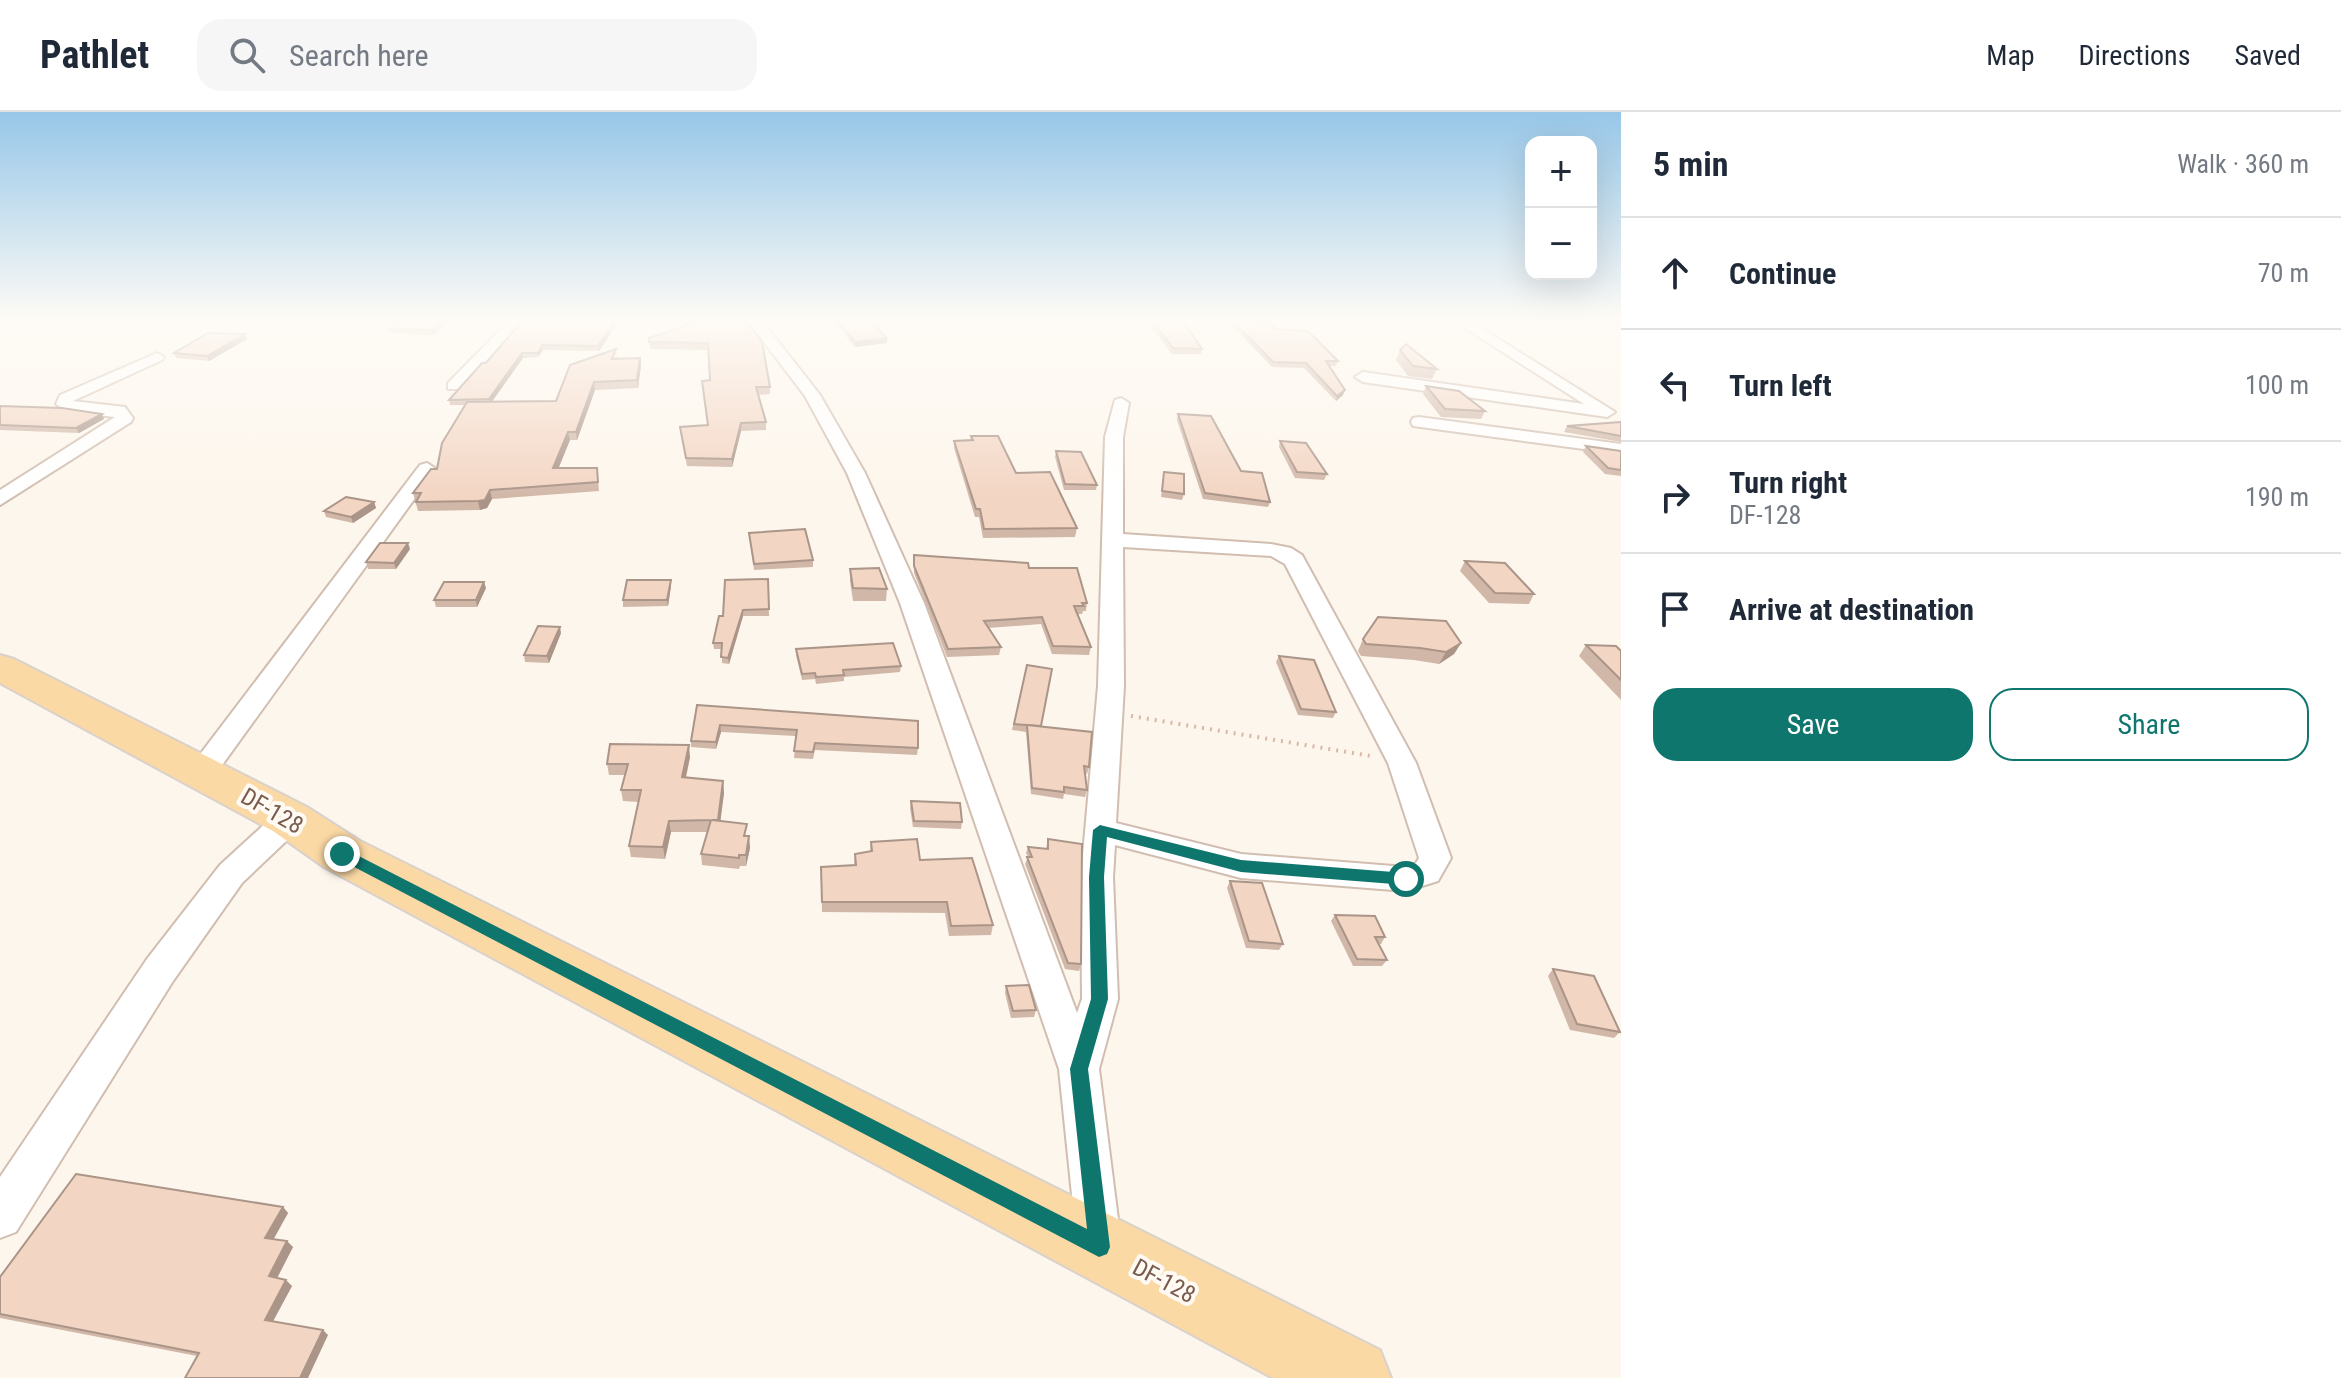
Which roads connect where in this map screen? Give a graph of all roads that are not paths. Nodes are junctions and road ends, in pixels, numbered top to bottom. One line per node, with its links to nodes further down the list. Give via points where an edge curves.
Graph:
1 (106, 380): 12 (street, via 66,398 64,404 119,411 125,418)
2 (460, 380): 6 (street)
3 (801, 380): 18 (street, via 856,473 912,603)
4 (1383, 380): 8 (street)
5 (1557, 380): 8 (street)
6 (454, 386)
7 (1121, 403): 13 (street, via 1114,437)
8 (1617, 417)
9 (1419, 422): 10 (street)
10 (1621, 449)
11 (427, 469): 15 (street)
12 (0, 499)
13 (1113, 540): 17 (street); 17 (street, via 1271,550 1294,560 1402,763 1435,858 1427,872 1406,879 1241,866)
14 (0, 667): 15 (main road, DF-128 / DF-128)
15 (202, 772): 16 (main road, DF-128 / DF-128)
16 (290, 819): 19 (street, via 231,874 169,958); 20 (main road, DF-128 / DF-128, via 342,854)
17 (1100, 830): 18 (street, via 1100,999)
18 (1079, 1069): 20 (street)
19 (0, 1216)
20 (1099, 1247): 21 (main road, DF-128 / DF-128)
21 (1274, 1358): 22 (main road, DF-128 / DF-128)
22 (1352, 1378)

